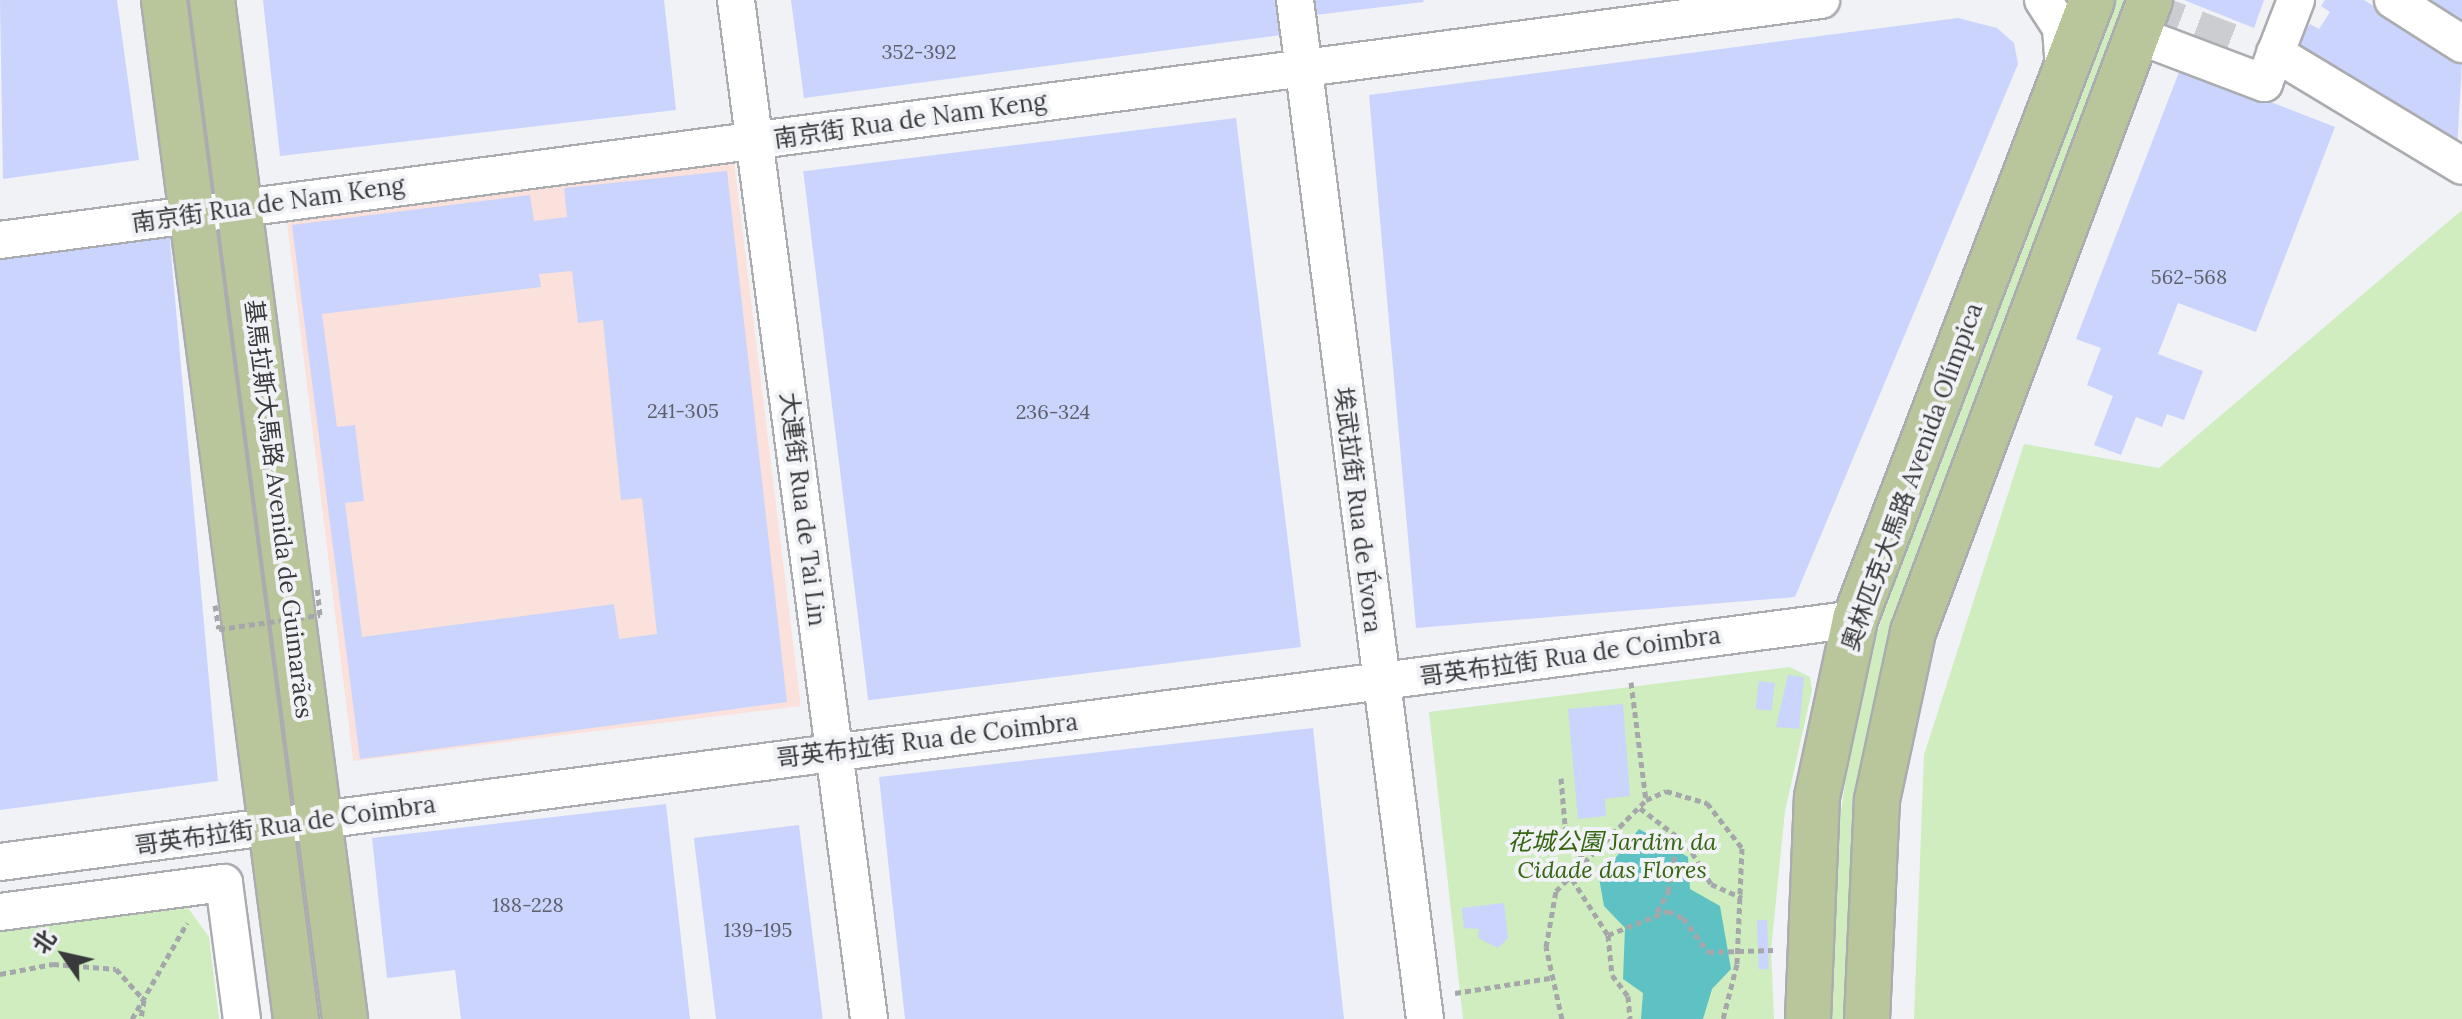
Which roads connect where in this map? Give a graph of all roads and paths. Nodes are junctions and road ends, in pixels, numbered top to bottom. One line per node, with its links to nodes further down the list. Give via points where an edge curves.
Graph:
1 (164, 0): 18 (main road, 基馬拉斯大馬路 Avenida de Guimarães)
2 (212, 0): 17 (main road, 基馬拉斯大馬路 Avenida de Guimarães)
3 (736, 0): 15 (street, 大連街 Rua de Tai Lin)
4 (1295, 0): 13 (street, 埃武拉街 Rua de Évora)
5 (1821, 0): 13 (street, 南京街 Rua de Nam Keng)
6 (2043, 0): 14 (street, via 2065,39)
7 (2092, 0): 14 (main road, 奧林匹克大馬路 Avenida Olímpica)
8 (2296, 0): 12 (street)
9 (2393, 0): 11 (street)
10 (2143, 17): 12 (street, via 2264,83); 57 (main road, 奧林匹克大馬路 Avenida Olímpica, via 1913,632 1877,800)
11 (2462, 44)
12 (2275, 53): 16 (street)
13 (1303, 68): 15 (street, 南京街 Rua de Nam Keng); 24 (street, 埃武拉街 Rua de Évora)
14 (2063, 75): 22 (main road, 奧林匹克大馬路 Avenida Olímpica)
15 (755, 141): 17 (street, 南京街 Rua de Nam Keng); 25 (street, 大連街 Rua de Tai Lin)
16 (2462, 166)
17 (240, 208): 18 (street, 南京街 Rua de Nam Keng); 29 (main road, 基馬拉斯大馬路 Avenida de Guimarães)
18 (192, 215): 19 (street, 南京街 Rua de Nam Keng); 30 (main road, 基馬拉斯大馬路 Avenida de Guimarães)
19 (0, 240)
20 (317, 587): 21 (path, bridge, via 320,615 219,629)
21 (215, 605)
22 (1855, 619): 23 (street, 哥英布拉街 Rua de Coimbra); 56 (main road, 奧林匹克大馬路 Avenida Olímpica, via 1817,797)
23 (1628, 649): 24 (street, 哥英布拉街 Rua de Coimbra); 27 (path)
24 (1380, 681): 25 (street, 哥英布拉街 Rua de Coimbra); 46 (street, 埃武拉街 Rua de Évora)
25 (834, 753): 29 (street, 哥英布拉街 Rua de Coimbra); 53 (street, 大連街 Rua de Tai Lin)
26 (1561, 778): 34 (path, via 1565,826)
27 (1646, 800): 28 (path); 38 (path, via 1666,791 1707,803 1742,848)
28 (1640, 808): 31 (path); 34 (path)
29 (319, 820): 30 (street, 哥英布拉街 Rua de Coimbra); 52 (main road, 基馬拉斯大馬路 Avenida de Guimarães)
30 (270, 826): 32 (street, 哥英布拉街 Rua de Coimbra); 51 (main road, 基馬拉斯大馬路 Avenida de Guimarães)
31 (1678, 837): 38 (path, via 1701,874); 40 (path, via 1668,892)
32 (91, 850): 33 (street, 哥英布拉街 Rua de Coimbra); 36 (street)
33 (0, 862)
34 (1587, 867): 35 (path)
35 (1572, 879): 41 (path); 44 (path, via 1550,907)
36 (0, 884)
37 (204, 886): 39 (street); 45 (path); 50 (street, via 224,883)
38 (1742, 898): 42 (path)
39 (0, 912)
40 (1656, 912): 41 (path); 42 (path, via 1683,918 1708,952)
41 (1608, 935): 55 (path, via 1612,975 1628,996)
42 (1738, 952): 47 (path)
43 (0, 974): 45 (path, via 96,964 133,980)
44 (1550, 978): 46 (path); 54 (path)
45 (144, 1000): 48 (path); 49 (path)
46 (1423, 1007)
47 (1725, 1018)
48 (132, 1019)
49 (141, 1019)
50 (242, 1019)
51 (296, 1019)
52 (345, 1019)
53 (869, 1019)
54 (1562, 1019)
55 (1630, 1019)
56 (1808, 1019)
57 (1867, 1019)

